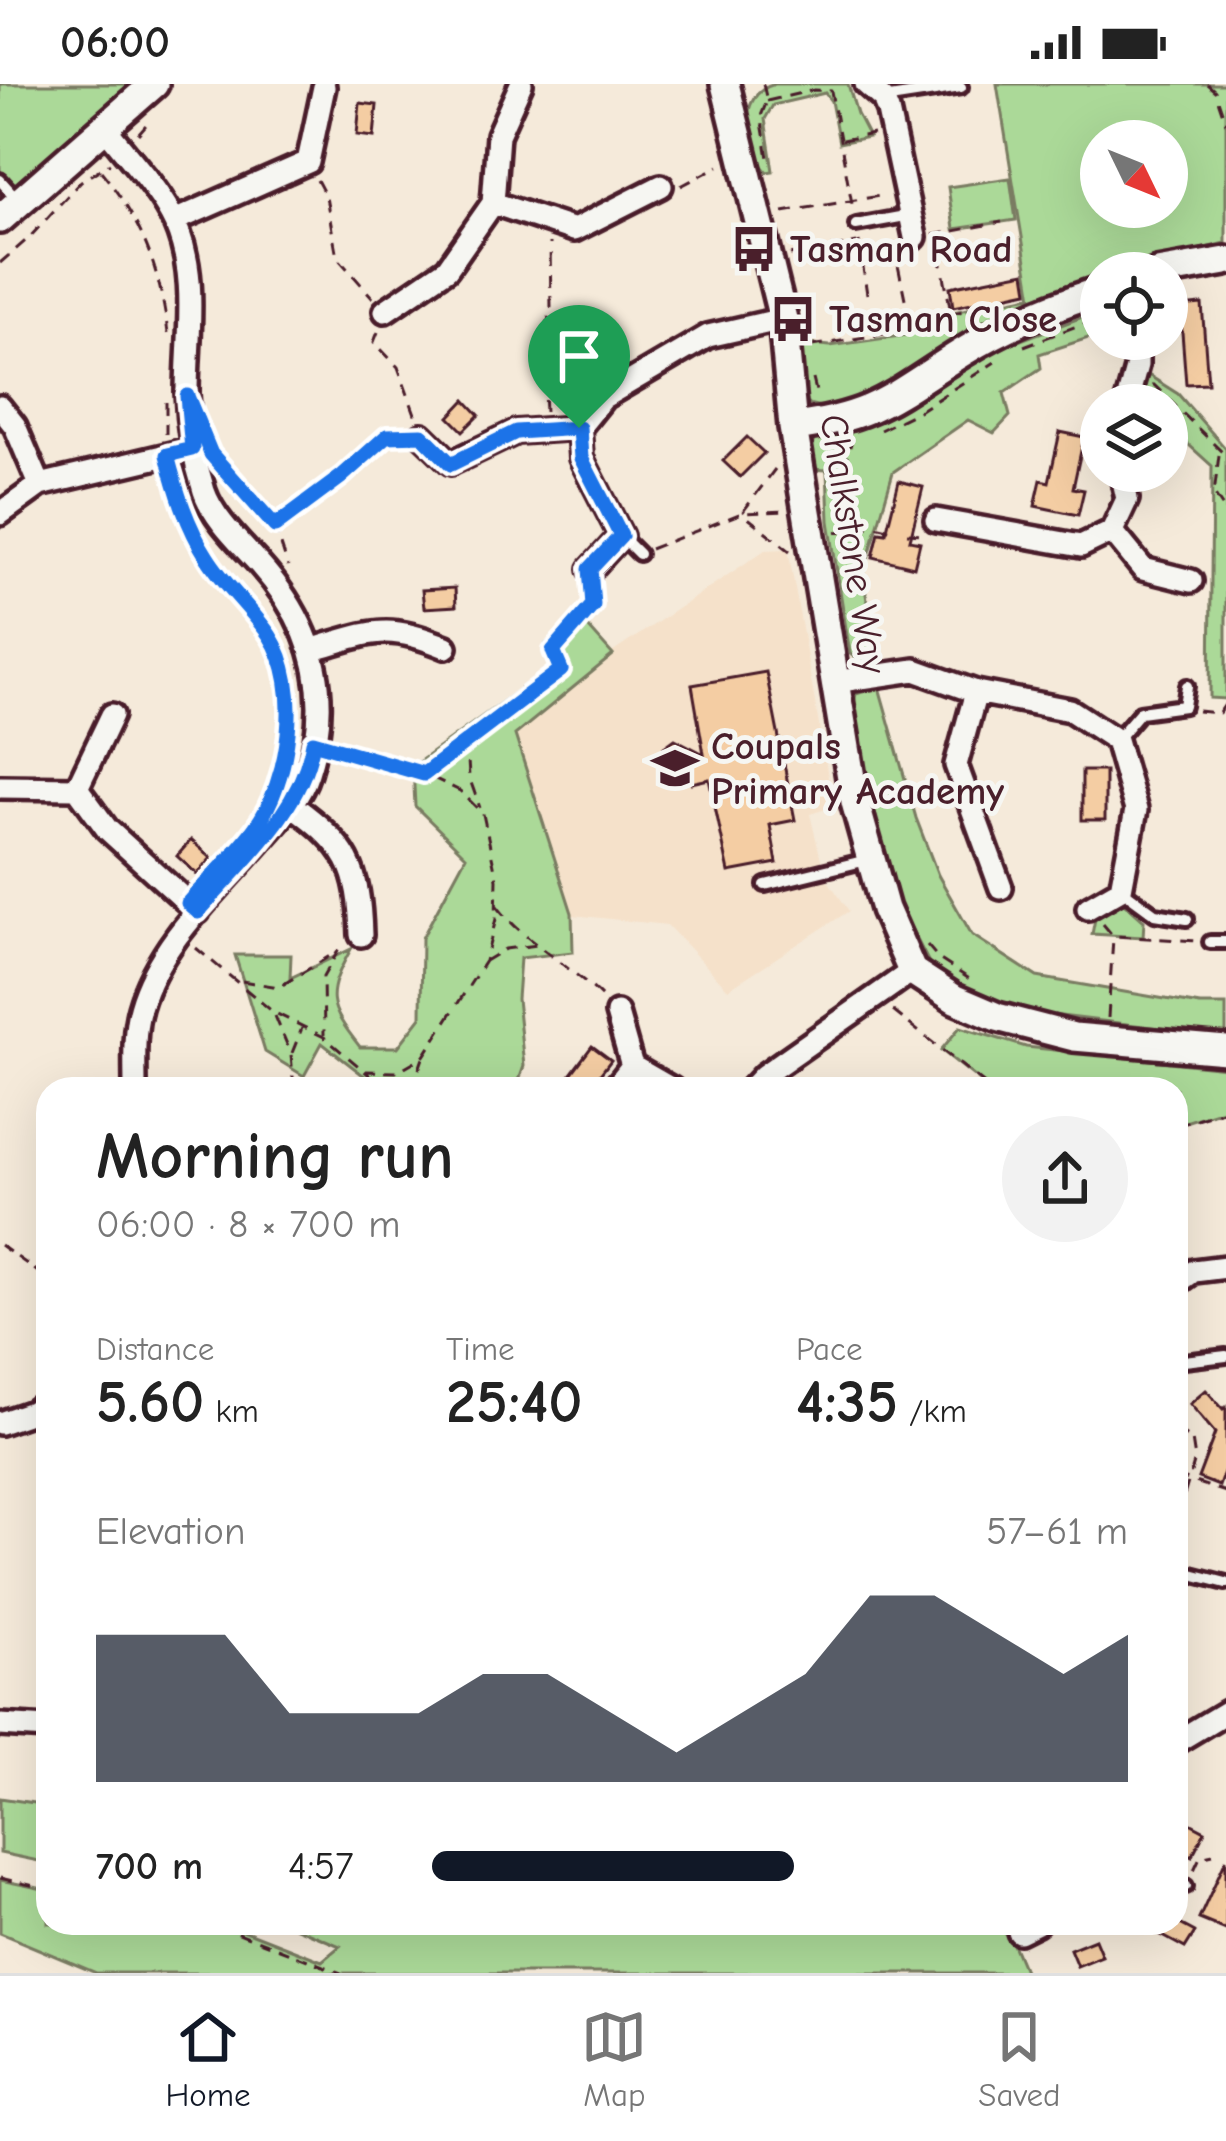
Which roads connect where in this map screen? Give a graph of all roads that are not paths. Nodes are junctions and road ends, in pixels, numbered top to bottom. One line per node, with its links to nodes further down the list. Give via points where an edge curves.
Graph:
1 (154, 84): 7 (street)
2 (520, 84): 10 (street, via 498,135)
3 (729, 85): 19 (street, Chalkstone Way)
4 (324, 87): 12 (street, via 308,162)
5 (961, 87): 6 (lane)
6 (874, 92): 14 (street, via 892,131)
7 (105, 128): 11 (street); 12 (street)
8 (0, 180): 11 (lane)
9 (661, 186): 10 (street, via 574,230)
10 (493, 203): 18 (street, via 447,269)
11 (10, 211)
12 (174, 221): 24 (street, via 191,307 187,396)
13 (856, 225): 14 (lane)
14 (914, 232)
15 (1226, 261): 16 (street)
16 (1188, 268)
17 (1080, 297): 21 (street, via 965,351 879,407)
18 (385, 311)
19 (783, 319): 21 (street, Chalkstone Way); 22 (street, via 708,336 604,397)
20 (0, 406): 25 (street)
21 (793, 427): 36 (street, Chalkstone Way)
22 (579, 428): 23 (street, via 516,432 451,464); 30 (street, via 581,458)
23 (422, 435)
24 (201, 452): 25 (street); 35 (street, via 206,498 278,586)
25 (40, 485): 27 (street)
26 (1126, 492): 29 (street)
27 (0, 514)
28 (936, 520): 29 (street, via 1081,546)
29 (1112, 531): 33 (street, via 1143,569)
30 (621, 536): 31 (lane); 32 (street)
31 (639, 554)
32 (590, 569)
33 (1190, 581)
34 (446, 647): 35 (street, via 382,629)
35 (313, 649): 43 (street, via 320,696 308,773)
36 (834, 682): 38 (street, via 915,670); 44 (street, Chalkstone Way)
37 (1187, 686): 40 (lane, via 1184,706 1140,712)
38 (976, 692): 40 (street, via 1070,710); 46 (street, via 956,765)
39 (112, 715): 42 (street)
40 (1116, 740): 47 (street, via 1136,810)
41 (0, 787): 42 (street)
42 (77, 788): 49 (street, via 107,829)
43 (292, 805): 49 (street); 51 (street, via 344,851 359,888)
44 (870, 858): 45 (lane); 54 (street, Chalkstone Way)
45 (765, 885)
46 (1001, 888)
47 (1121, 889): 48 (street); 50 (lane, via 1155,914)
48 (1088, 908)
49 (198, 912): 58 (street, via 153,974 139,1010)
50 (1187, 919)
51 (361, 935)
52 (1210, 942): 53 (lane)
53 (1226, 942)
54 (912, 971): 56 (street, via 997,1017 1074,1036); 61 (street)
55 (617, 1013): 57 (street)
56 (1226, 1050)
57 (632, 1066): 59 (street); 60 (street)
58 (136, 1077)
59 (623, 1077)
60 (651, 1077)
61 (762, 1077)
62 (1226, 1267): 63 (street)
63 (1188, 1275)
64 (1226, 1356): 65 (lane)
65 (1188, 1361)
66 (36, 1409): 67 (street)
67 (0, 1423)
68 (1188, 1573): 69 (lane)
69 (1226, 1583)
70 (1226, 1712): 73 (street)
71 (0, 1725): 72 (street)
72 (36, 1728)
73 (1188, 1735)

